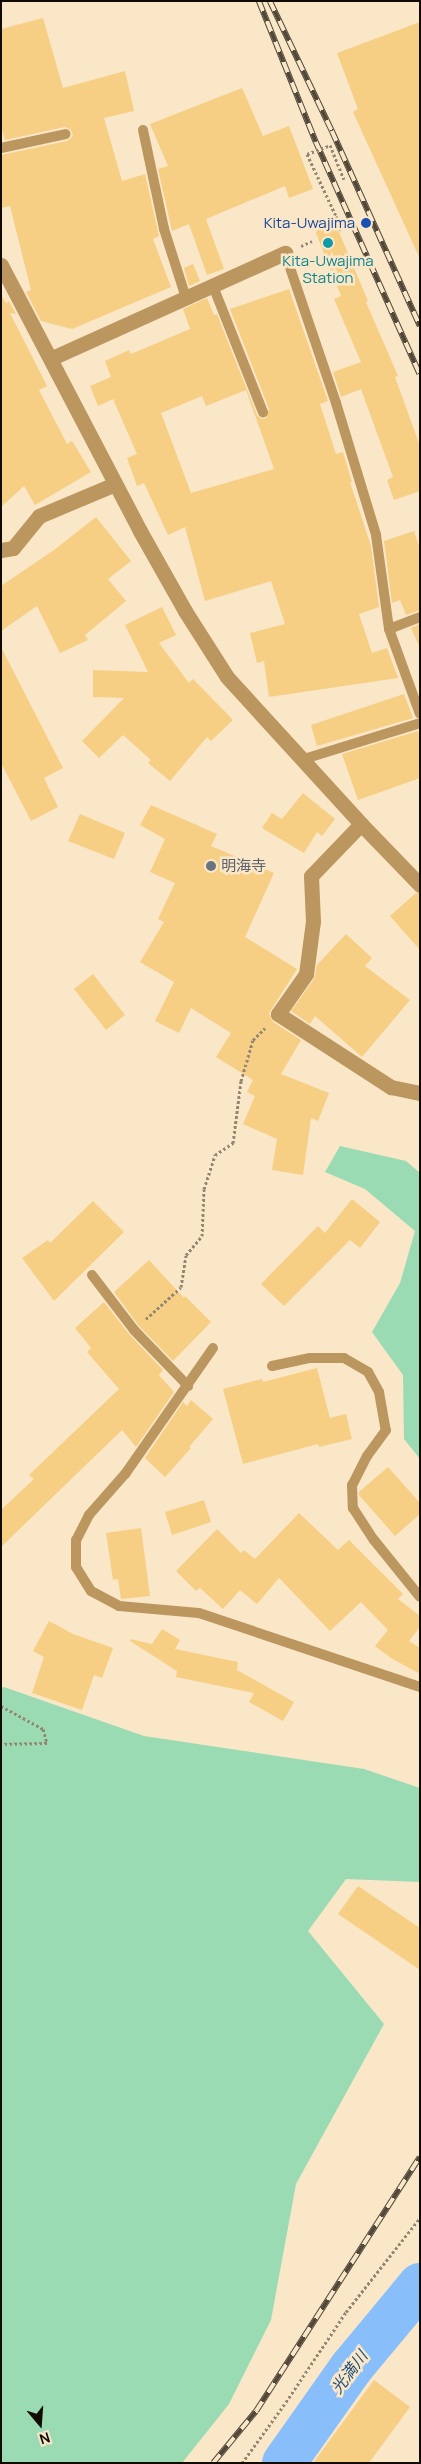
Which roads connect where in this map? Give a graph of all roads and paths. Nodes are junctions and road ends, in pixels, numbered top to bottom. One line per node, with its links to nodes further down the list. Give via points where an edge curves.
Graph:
1 (143, 130): 9 (lane, via 164,229)
2 (66, 134): 3 (lane)
3 (1, 148)
4 (344, 180): 5 (path, bridge, via 330,145 307,154 336,216)
5 (339, 230)
6 (285, 254): 8 (street); 15 (lane, via 376,535)
7 (1, 264): 10 (street)
8 (214, 286): 9 (street); 11 (lane)
9 (186, 298): 10 (street)
10 (52, 358): 12 (street)
11 (264, 412)
12 (115, 484): 13 (street, via 39,516 13,548); 18 (street, via 184,611 227,677)
13 (1, 550)
14 (420, 617): 15 (lane)
15 (390, 629): 16 (lane)
16 (420, 714)
17 (420, 723): 18 (lane)
18 (304, 759): 19 (street)
19 (361, 824): 20 (street); 21 (street, via 311,876 313,921 306,974)
20 (420, 884)
21 (278, 1014): 22 (street, via 391,1087); 24 (path, via 253,1040 241,1081 233,1143 215,1155 204,1189 202,1236 186,1255 181,1287)
22 (420, 1093)
23 (92, 1275): 24 (lane)
24 (134, 1330): 27 (lane)
25 (213, 1348): 27 (lane)
26 (272, 1366): 28 (lane, via 310,1358 344,1358 368,1372 378,1392 386,1430 352,1485 352,1508)
27 (188, 1386): 29 (lane, via 125,1474 89,1516 76,1540 76,1567 91,1591 119,1606 198,1613)
28 (420, 1597)
29 (420, 1687)
30 (1, 1706): 31 (path, via 43,1729 47,1743)
31 (1, 1744)
32 (420, 2218): 33 (path, via 346,2312)
33 (242, 2463)

